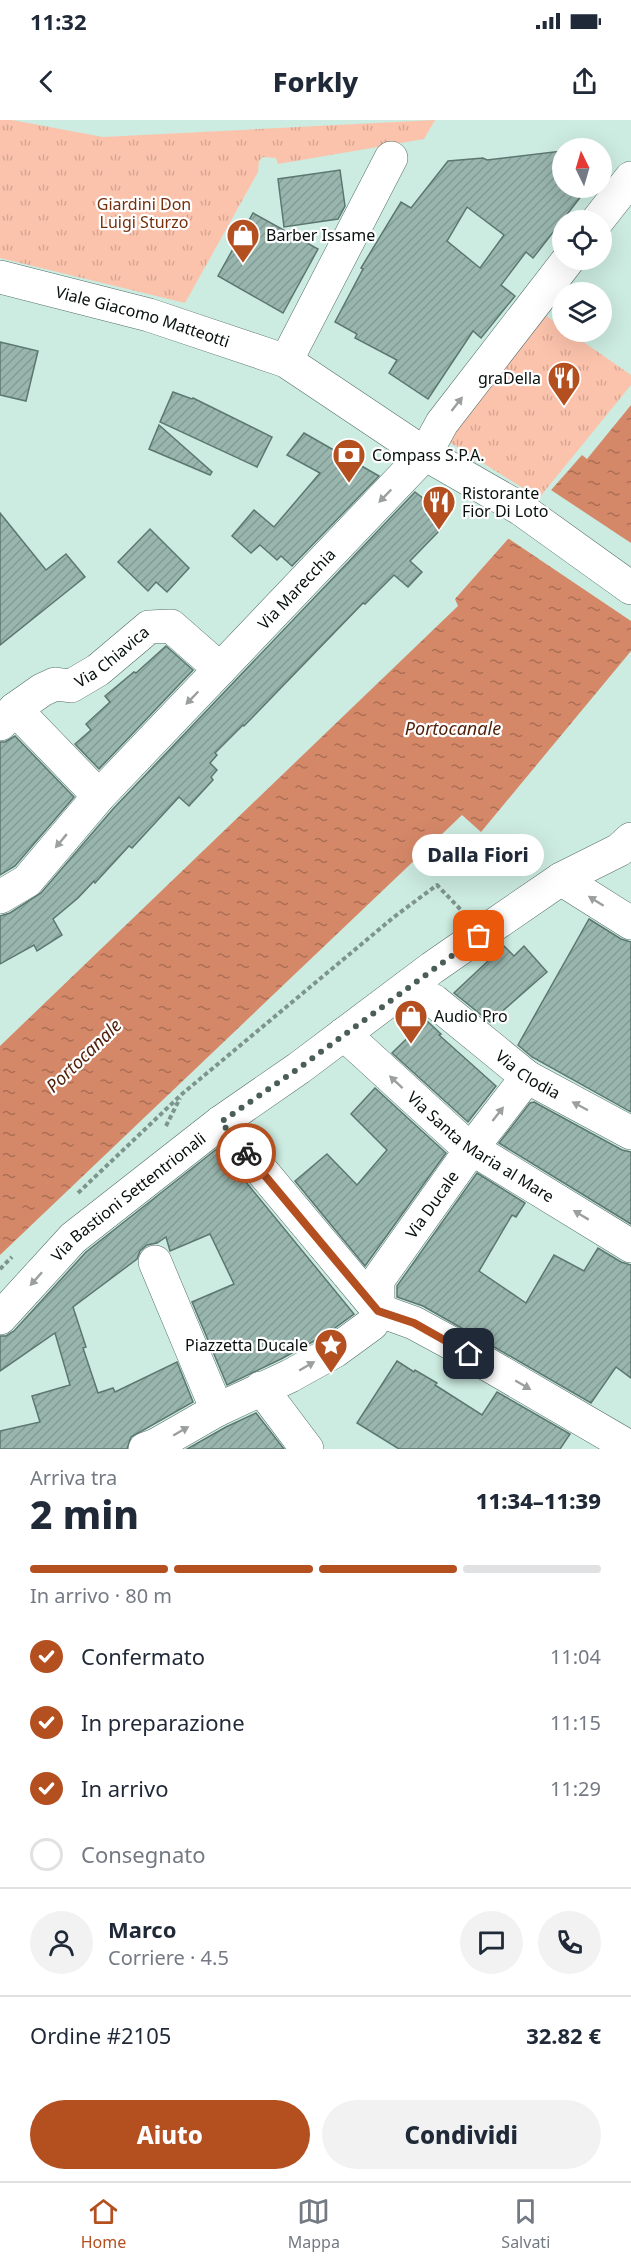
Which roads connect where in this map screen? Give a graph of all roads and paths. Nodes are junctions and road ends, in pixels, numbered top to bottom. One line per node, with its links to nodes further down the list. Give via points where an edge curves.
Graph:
1 (392, 158): 6 (street)
2 (631, 177): 3 (street)
3 (606, 210)
4 (560, 270): 7 (street, Via Marecchia, one-way to 4, via 442,423)
5 (0, 277): 6 (street, Viale Giacomo Matteotti, via 149,315)
6 (286, 361): 7 (street, Viale Giacomo Matteotti)
7 (425, 454): 8 (street, Viale Giacomo Matteotti, via 521,509); 9 (street, Via Marecchia, one-way to 9)
8 (631, 588)
9 (220, 669): 10 (street, Via Chiavica, via 171,626 149,627 98,670 71,686 48,687); 11 (street, Via Marecchia, one-way to 11)
10 (8, 717): 11 (street)
11 (99, 796): 14 (street, Via Marecchia, one-way to 14, via 27,880)
12 (631, 838): 13 (street, via 619,850)
13 (561, 879): 16 (street, one-way to 13); 17 (street, via 432,968)
14 (0, 897)
15 (470, 919): 20 (path, via 437,885)
16 (631, 923)
17 (420, 994): 18 (street, Via Bastioni Settentrionali); 19 (street, Via Clodia)
18 (344, 1034): 21 (street, Via Bastioni Settentrionali); 24 (street, Via Santa Maria al Mare, one-way to 18)
19 (527, 1077): 23 (street, Via Clodia, one-way to 19); 24 (street, Via Ducale, one-way to 19)
20 (182, 1094): 22 (path); 25 (path)
21 (221, 1122): 30 (street); 31 (street, Via Bastioni Settentrionali, one-way to 31, via 73,1238)
22 (164, 1129)
23 (631, 1133)
24 (472, 1148): 26 (street, Via Santa Maria al Mare, one-way to 24); 30 (street, Via Ducale, via 378,1280)
25 (73, 1198)
26 (631, 1246)
27 (16, 1253): 29 (path)
28 (155, 1262): 33 (street)
29 (0, 1269)
30 (378, 1311): 32 (street, one-way to 30, via 335,1350 372,1324); 34 (street, one-way to 34, via 414,1323)
31 (0, 1318)
32 (261, 1388): 33 (street); 36 (street)
33 (217, 1410): 35 (street, one-way to 33)
34 (631, 1448)
35 (145, 1449)
36 (307, 1449)

